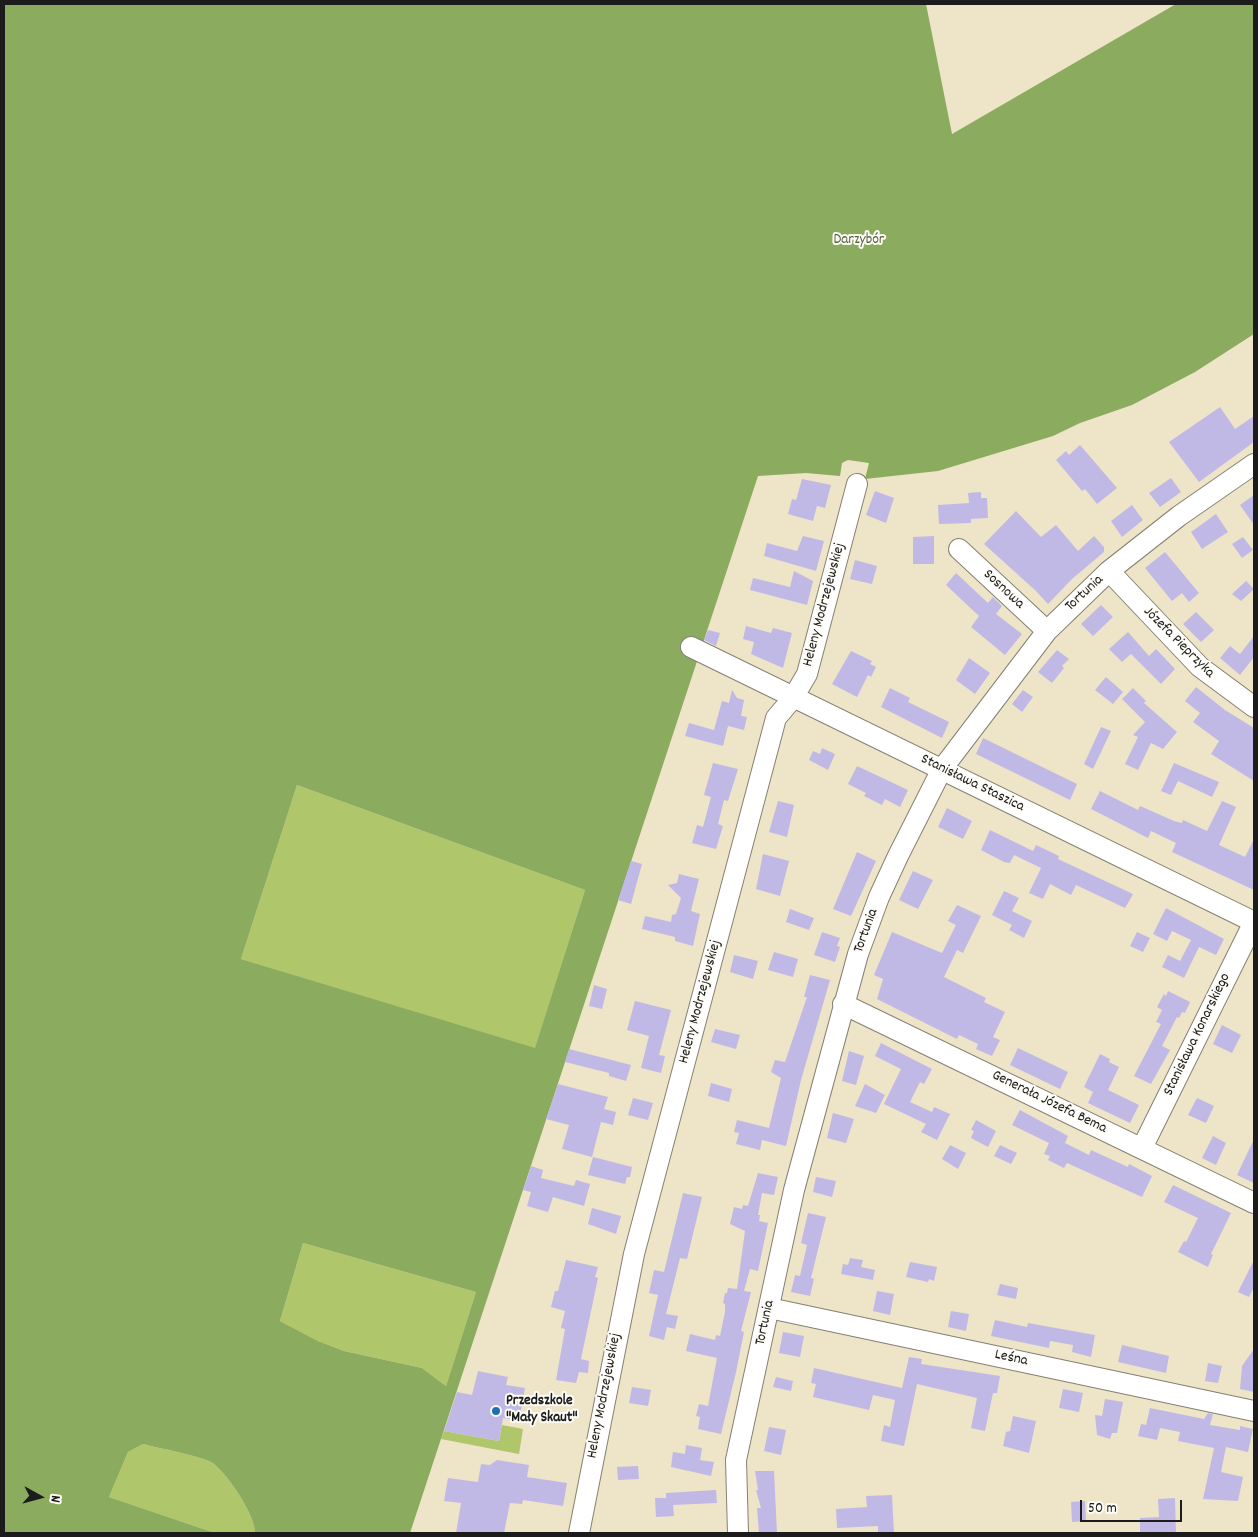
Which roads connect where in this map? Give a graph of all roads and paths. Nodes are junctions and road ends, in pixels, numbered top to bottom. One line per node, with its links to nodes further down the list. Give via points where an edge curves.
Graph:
1 (1254, 464): 4 (street, Tortunia)
2 (858, 484): 7 (street, Heleny Modrzejewskiej, via 807,674)
3 (959, 549): 5 (street, Sosnowa)
4 (1109, 571): 5 (street, Tortunia); 8 (street, Józefa Pieprzyka, via 1200,667)
5 (1047, 631): 9 (street, Tortunia)
6 (691, 647): 7 (street, Stanisława Staszica)
7 (793, 698): 9 (street, Stanisława Staszica); 16 (street, Heleny Modrzejewskiej, via 776,718 634,1254)
8 (1254, 707)
9 (942, 769): 10 (street, Stanisława Staszica); 11 (street, Tortunia, via 879,896)
10 (1254, 922): 12 (street, Stanisława Konarskiego)
11 (843, 1004): 12 (street, Generała Józefa Bema); 14 (street, Tortunia, via 799,1171)
12 (1142, 1148): 13 (street, Generała Józefa Bema)
13 (1254, 1203)
14 (769, 1308): 15 (street, Leśna); 17 (street, Tortunia, via 736,1460)
15 (1254, 1410)
16 (579, 1533)
17 (738, 1533)

